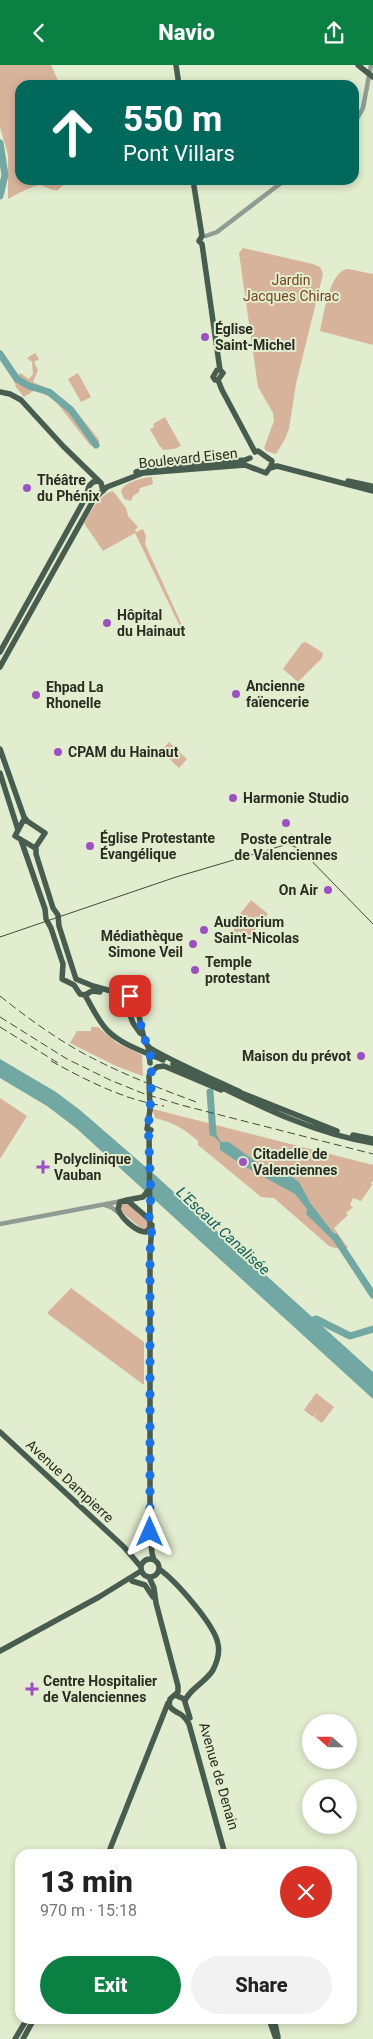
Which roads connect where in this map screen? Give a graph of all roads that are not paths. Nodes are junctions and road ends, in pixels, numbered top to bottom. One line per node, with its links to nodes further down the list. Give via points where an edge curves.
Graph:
1 (176, 65): 5 (main road)
2 (358, 65): 4 (main road)
3 (371, 65): 4 (street)
4 (371, 75): 6 (street)
5 (178, 80)
6 (359, 115)
7 (193, 185): 9 (main road)
8 (278, 185): 9 (street, via 217,232)
9 (204, 236): 11 (main road, via 202,244 223,373 218,380)
10 (0, 392): 15 (main road, via 21,400)
11 (255, 452): 12 (main road); 13 (main road, via 259,452)
12 (250, 458): 14 (main road); 16 (main road, Boulevard Eisen, via 145,468 106,484)
13 (271, 465): 14 (main road, Boulevard Eisen, via 264,474); 18 (main road); 20 (main road)
14 (250, 466): 19 (main road, Boulevard Eisen, via 143,473 108,486)
15 (88, 471): 16 (main road); 17 (main road)
16 (100, 482): 17 (main road, via 92,482); 19 (main road)
17 (89, 487): 21 (main road, via 91,495); 22 (main road)
18 (373, 487)
19 (103, 491): 21 (main road)
20 (373, 491)
21 (97, 496): 23 (main road)
22 (0, 652)
23 (0, 667)
24 (0, 749): 26 (main road, via 22,815)
25 (0, 773): 27 (main road)
26 (27, 821): 27 (main road, via 23,821); 29 (main road, via 45,833)
27 (18, 830): 28 (main road, via 15,836)
28 (21, 840): 29 (main road); 31 (main road)
29 (36, 848): 30 (main road)
30 (55, 911): 31 (main road); 32 (main road)
31 (46, 914): 33 (main road)
32 (58, 920): 33 (main road); 35 (main road)
33 (49, 923): 34 (main road)
34 (63, 972): 35 (main road, via 68,969); 37 (main road, via 63,980 74,985 79,993)
35 (74, 972): 36 (main road, via 78,980)
36 (89, 984): 37 (main road); 38 (main road)
37 (87, 993): 38 (main road, via 99,991); 42 (main road, via 101,1023 117,1038)
38 (127, 999): 39 (main road); 39 (main road, via 134,999)
39 (138, 1024): 40 (main road)
40 (146, 1047): 41 (main road, bridge); 42 (main road)
41 (150, 1075): 42 (main road, via 157,1067 165,1067 210,1086); 45 (main road, bridge)
42 (240, 1094): 43 (main road, via 334,1131); 44 (main road, via 322,1131)
43 (373, 1139)
44 (373, 1143)
45 (150, 1186): 46 (main road, via 143,1197); 49 (main road)
46 (124, 1201): 47 (street); 48 (main road, via 118,1207); 49 (main road)
47 (104, 1205): 48 (street); 50 (street)
48 (119, 1213): 51 (main road)
49 (150, 1222): 51 (main road, via 147,1231); 52 (main road)
50 (0, 1224)
51 (139, 1231): 52 (main road, via 148,1241)
52 (150, 1252): 54 (main road)
53 (0, 1433): 55 (main road, Avenue Dampierre)
54 (150, 1532): 57 (main road); 58 (main road)
55 (124, 1547): 56 (main road, Avenue Dampierre); 58 (main road, Avenue Dampierre)
56 (134, 1559): 58 (main road, Avenue Dampierre); 60 (main road, via 136,1568)
57 (154, 1560): 58 (main road); 59 (main road)
58 (145, 1569): 59 (main road, via 156,1575); 60 (main road); 61 (main road)
59 (159, 1569): 65 (main road, via 176,1584 208,1624 218,1645 219,1655 213,1669 188,1695)
60 (131, 1580): 61 (main road, via 146,1585); 62 (main road)
61 (156, 1603): 63 (main road, via 178,1684)
62 (0, 1651)
63 (175, 1695): 64 (main road); 65 (main road, via 181,1696)
64 (169, 1702): 66 (main road); 67 (main road)
65 (185, 1703): 66 (main road, via 182,1710); 69 (main road, Avenue de Denain)
66 (176, 1711): 67 (main road, via 164,1722); 70 (main road, Avenue de Denain, via 184,1714 190,1726)
67 (143, 1768): 68 (main road)
68 (110, 1849)
69 (225, 1849)
70 (225, 1849)
71 (24, 2024): 75 (main road)
72 (31, 2024): 76 (main road)
73 (271, 2024): 77 (main road)
74 (275, 2024): 77 (main road)
75 (15, 2039)
76 (22, 2039)
77 (277, 2039)

